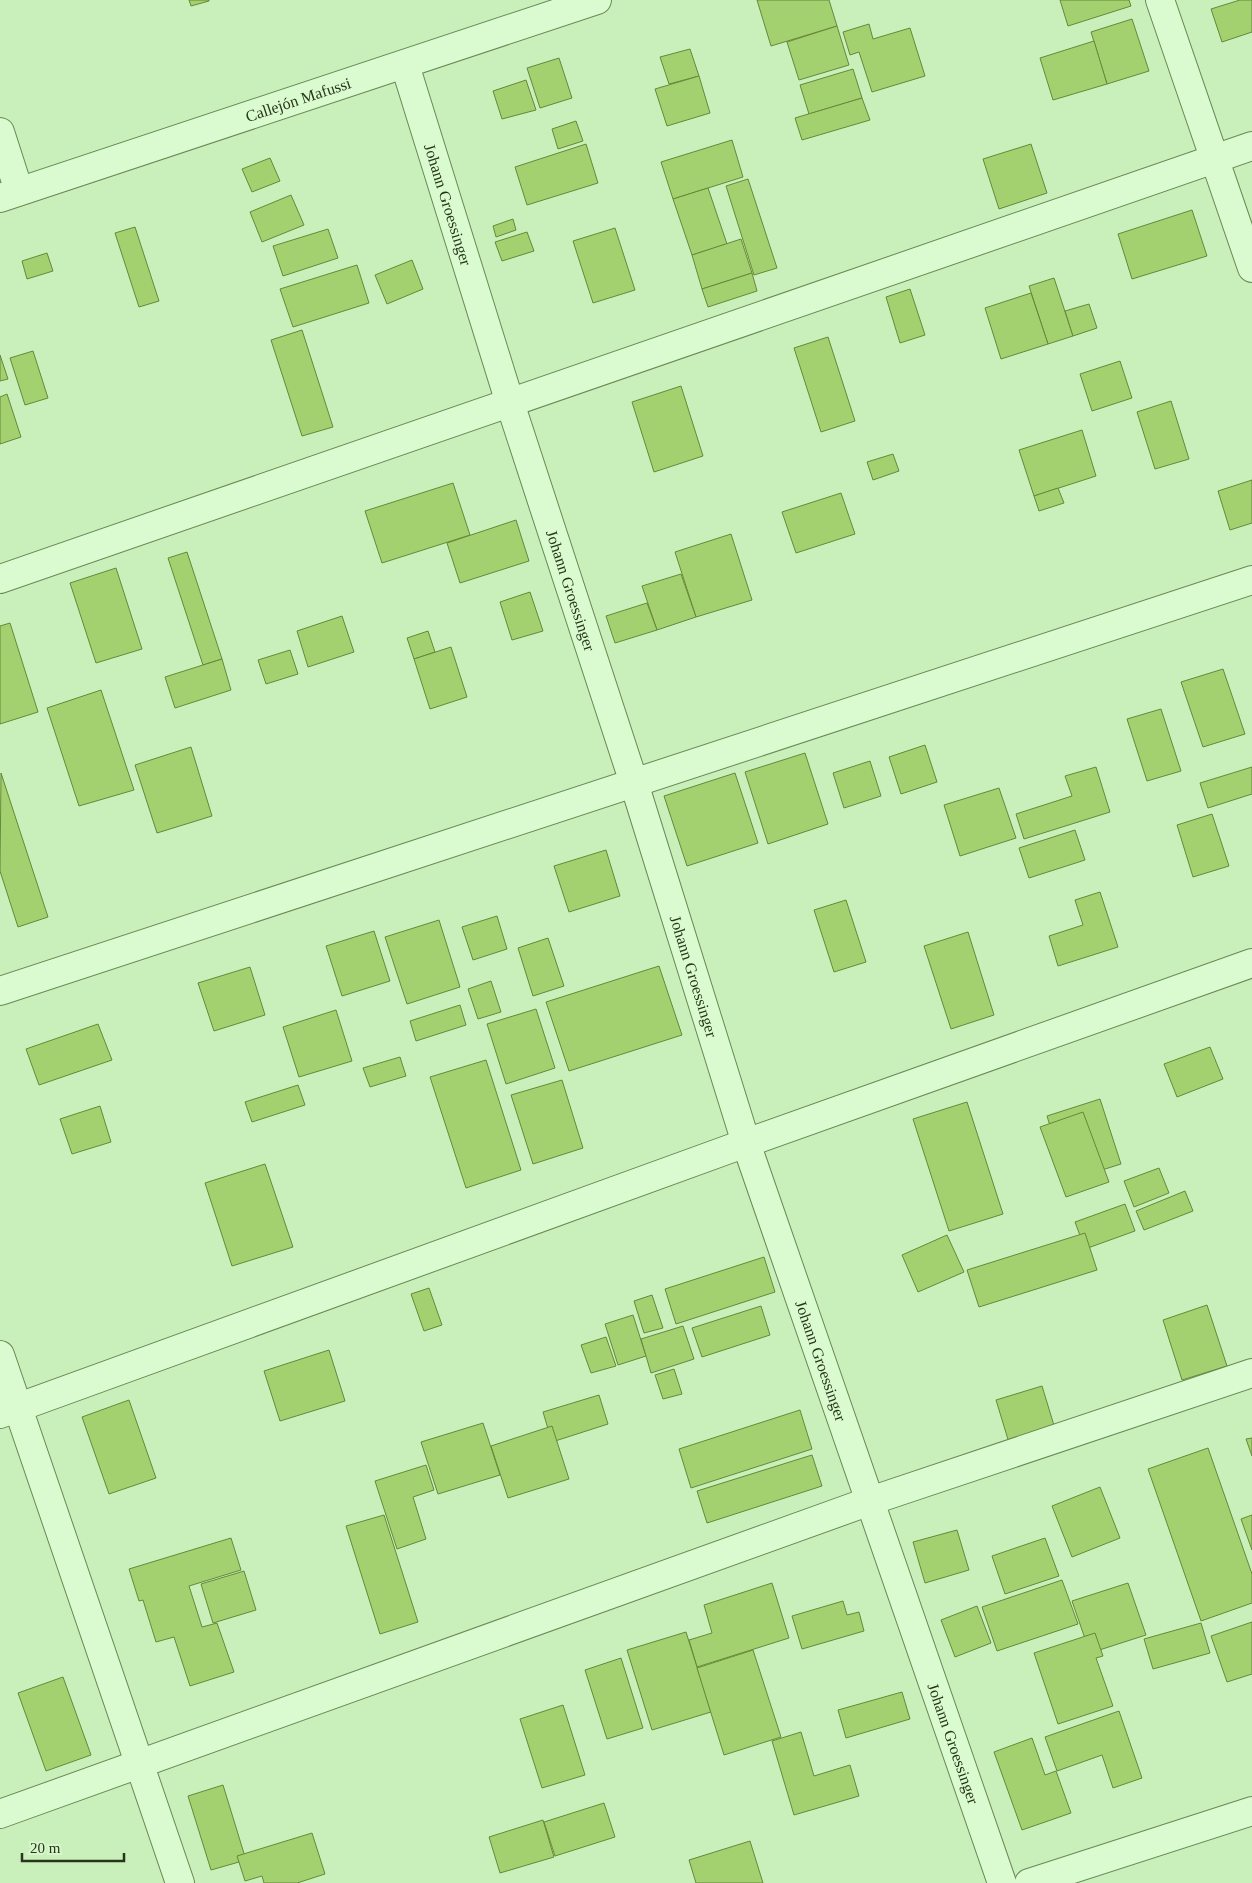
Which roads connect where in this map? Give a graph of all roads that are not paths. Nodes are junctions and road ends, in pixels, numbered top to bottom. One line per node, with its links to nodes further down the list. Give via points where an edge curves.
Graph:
1 (597, 0): 3 (street, Callejón Mafussi)
2 (1160, 0): 6 (street)
3 (405, 65): 7 (street, Callejón Mafussi); 9 (street, Johann Groessinger)
4 (0, 132): 7 (street)
5 (1252, 146): 6 (street)
6 (1216, 159): 8 (street); 9 (street)
7 (10, 195)
8 (1252, 268)
9 (510, 403): 10 (street); 12 (street, Johann Groessinger)
10 (0, 579)
11 (1252, 580): 12 (street)
12 (634, 783): 14 (street); 15 (street, Johann Groessinger)
13 (1252, 964): 15 (street)
14 (0, 991)
15 (746, 1143): 18 (street); 19 (street, Johann Groessinger)
16 (0, 1355): 18 (street)
17 (1252, 1373): 19 (street)
18 (9, 1411): 20 (street)
19 (870, 1501): 20 (street); 24 (street, Johann Groessinger)
20 (141, 1764): 22 (street); 23 (street)
21 (1252, 1811): 25 (street)
22 (0, 1814)
23 (180, 1883)
24 (1002, 1883)
25 (1029, 1883)

